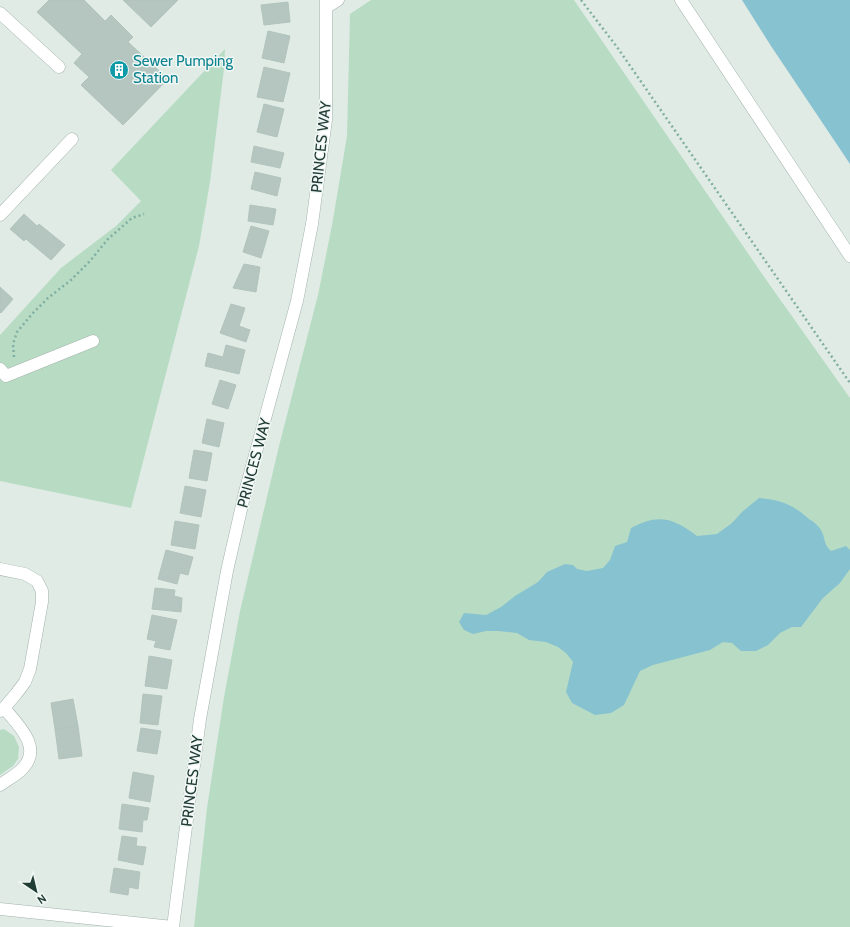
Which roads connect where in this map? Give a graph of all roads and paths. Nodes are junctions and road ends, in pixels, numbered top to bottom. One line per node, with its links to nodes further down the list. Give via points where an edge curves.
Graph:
1 (338, 0): 4 (street)
2 (581, 0): 14 (path, via 617,47)
3 (681, 0): 10 (street)
4 (326, 4): 19 (street, PRINCES WAY, via 326,120 312,224 297,301 245,492 227,571 200,719)
5 (0, 13): 6 (street)
6 (59, 67)
7 (72, 139): 9 (street)
8 (144, 214): 13 (path, via 132,218 108,239 90,261 48,298 17,332 12,344 13,356)
9 (0, 215)
10 (850, 256)
11 (93, 341): 13 (street)
12 (0, 369): 13 (street, via 6,376)
13 (21, 370)
14 (850, 383)
15 (0, 568): 16 (street, via 26,574 37,581 42,591 30,669 25,682)
16 (2, 710): 17 (street, via 26,735 30,756 25,766)
17 (0, 784)
18 (0, 909): 19 (street)
19 (173, 927)

